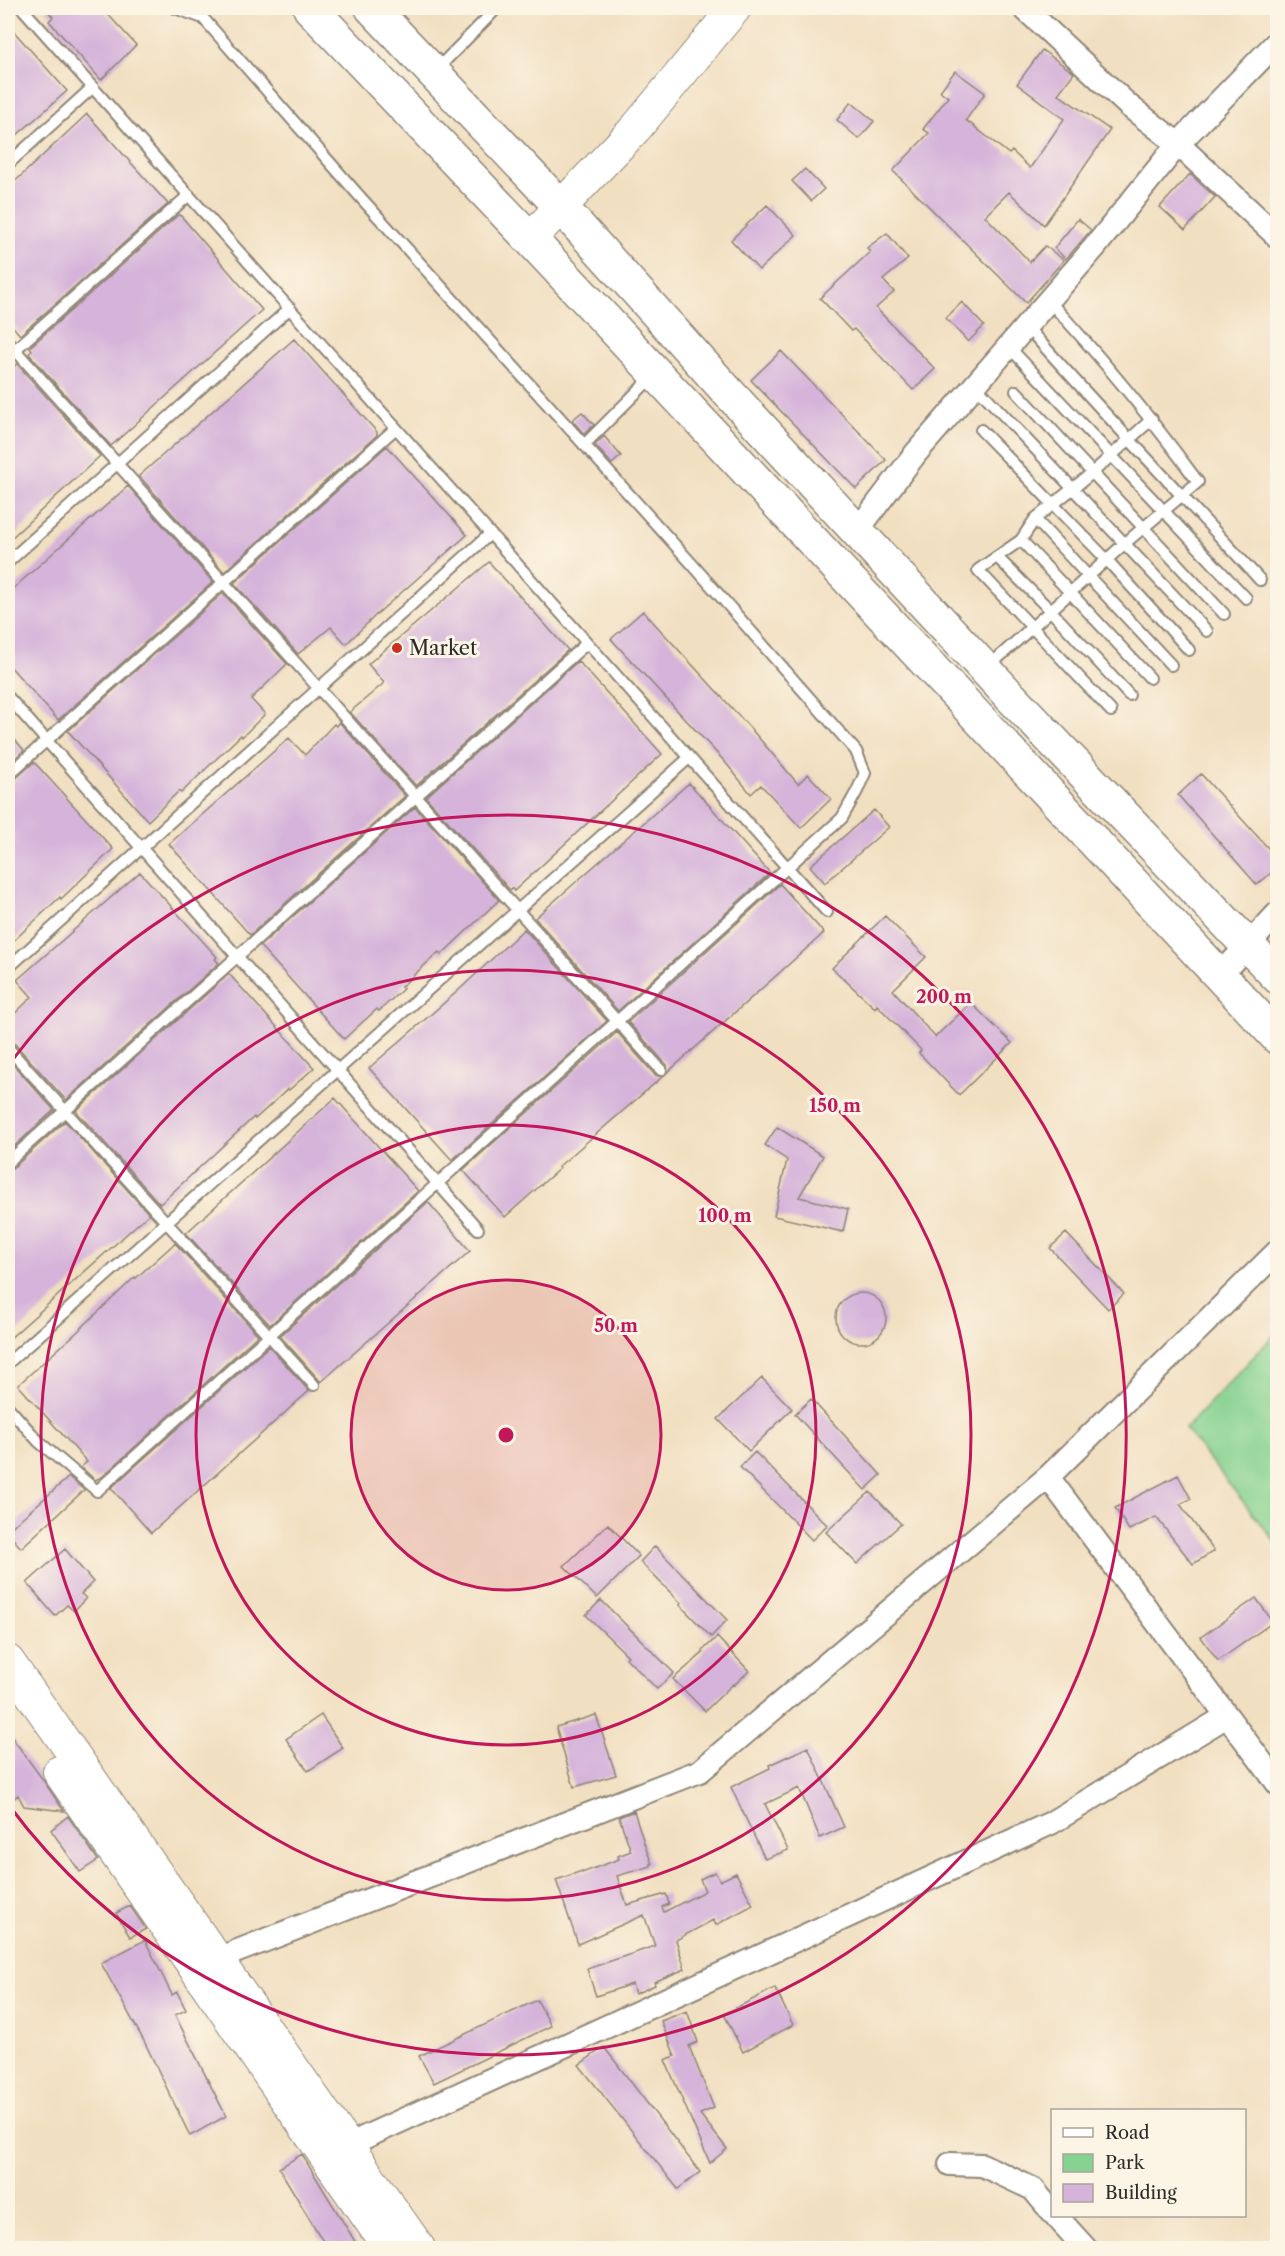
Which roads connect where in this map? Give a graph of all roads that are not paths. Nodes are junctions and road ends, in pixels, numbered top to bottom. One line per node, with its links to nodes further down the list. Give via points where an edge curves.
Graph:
1 (22, 8): 10 (lane)
2 (175, 8): 29 (lane, via 203,18)
3 (310, 8): 16 (main road)
4 (372, 8): 9 (main road)
5 (497, 8): 9 (lane)
6 (735, 8): 14 (main road, via 636,128)
7 (1024, 8): 11 (street, via 1129,106)
8 (1278, 41): 11 (street)
9 (434, 73): 14 (main road)
10 (93, 87): 12 (lane); 13 (lane)
11 (1178, 144): 15 (street); 17 (street)
12 (8, 164)
13 (189, 195): 18 (lane); 21 (lane)
14 (560, 206): 16 (main road); 39 (main road)
15 (1278, 237)
16 (530, 239): 22 (main road)
17 (1048, 300): 19 (street); 25 (lane)
18 (290, 308): 26 (lane); 31 (lane)
19 (1026, 326): 20 (street); 28 (lane)
20 (1008, 346): 23 (street); 30 (lane)
21 (10, 349): 31 (lane)
22 (655, 374): 29 (lane); 65 (main road)
23 (975, 385): 33 (lane); 39 (street, via 916,453)
24 (1016, 391): 32 (lane)
25 (1152, 419): 28 (lane); 34 (lane, via 1198,482)
26 (396, 428): 40 (lane); 48 (lane)
27 (981, 430): 35 (lane)
28 (1129, 441): 30 (lane); 34 (lane)
29 (584, 446): 71 (lane, via 856,751 864,773 842,818)
30 (1112, 455): 32 (lane); 36 (lane)
31 (117, 464): 45 (lane); 48 (lane)
32 (1092, 473): 33 (lane); 38 (lane)
33 (1073, 489): 35 (lane); 42 (lane)
34 (1182, 495): 36 (lane); 47 (lane)
35 (1053, 505): 37 (lane); 44 (lane)
36 (1164, 510): 38 (lane); 50 (lane)
37 (1035, 519): 41 (lane); 46 (lane)
38 (1143, 528): 42 (lane); 52 (lane)
39 (857, 531): 58 (main road)
40 (490, 534): 55 (lane); 60 (lane)
41 (1021, 540): 43 (lane); 49 (lane)
42 (1124, 544): 44 (lane); 54 (lane)
43 (998, 558): 51 (lane); 53 (lane, via 978,570)
44 (1107, 560): 46 (lane); 56 (lane)
45 (8, 562)
46 (1088, 577): 49 (lane); 57 (lane)
47 (1260, 580)
48 (223, 582): 60 (lane); 66 (lane)
49 (1070, 593): 51 (lane); 59 (lane)
50 (1246, 598)
51 (1051, 611): 53 (lane); 61 (lane)
52 (1224, 614)
53 (1031, 628): 58 (lane); 64 (lane)
54 (1207, 632)
55 (587, 643): 67 (lane); 69 (lane)
56 (1190, 650)
57 (1171, 665)
58 (986, 670): 62 (main road)
59 (1150, 678)
60 (319, 688): 69 (lane); 70 (lane)
61 (1129, 695)
62 (1010, 696): 65 (main road); 75 (main road)
63 (8, 697): 66 (lane)
64 (1111, 711)
65 (983, 724): 78 (main road)
66 (46, 741): 68 (lane); 70 (lane)
67 (690, 758): 71 (lane); 72 (lane)
68 (8, 775)
69 (416, 796): 72 (lane); 76 (lane)
70 (141, 848): 76 (lane); 77 (lane)
71 (788, 868): 73 (lane); 80 (lane)
72 (518, 910): 80 (lane); 84 (lane)
73 (827, 912)
74 (1278, 913): 75 (street)
75 (1247, 946): 78 (street); 79 (main road)
76 (237, 957): 84 (lane); 85 (lane)
77 (8, 968)
78 (1219, 976): 81 (main road)
79 (1278, 977)
80 (618, 1022): 83 (lane); 87 (lane)
81 (1278, 1038)
82 (8, 1048): 85 (lane)
83 (661, 1070)
84 (338, 1071): 87 (lane); 88 (lane)
85 (65, 1111): 86 (lane); 88 (lane)
86 (8, 1162)
87 (438, 1184): 89 (lane); 91 (lane)
88 (166, 1222): 91 (lane); 92 (lane)
89 (478, 1229)
90 (1278, 1251): 95 (street)
91 (269, 1336): 93 (lane); 94 (lane, via 97,1491 39,1442)
92 (8, 1364)
93 (314, 1385)
94 (8, 1407)
95 (1048, 1477): 98 (street); 100 (street, via 700,1771)
96 (8, 1661): 100 (main road)
97 (8, 1697): 105 (main road)
98 (1227, 1716): 99 (street); 101 (street, via 1051,1823)
99 (1278, 1784)
100 (217, 1959): 101 (main road)
101 (348, 2145): 106 (main road)
102 (950, 2164): 103 (street, via 982,2165 1033,2189)
103 (1051, 2210)
104 (1057, 2217): 107 (street)
105 (389, 2248)
106 (419, 2248)
107 (1085, 2248)

